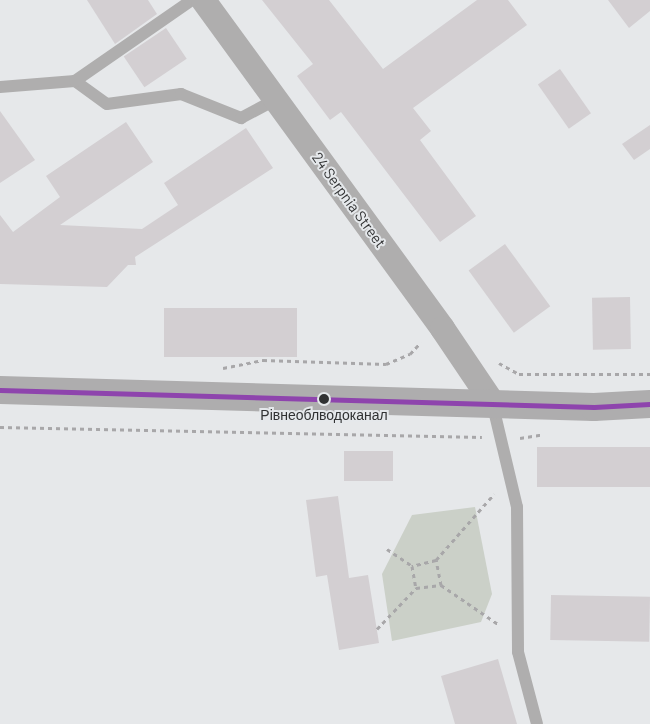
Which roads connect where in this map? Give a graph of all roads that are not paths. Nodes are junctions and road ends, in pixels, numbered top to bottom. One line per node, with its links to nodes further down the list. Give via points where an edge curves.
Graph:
1 (192, 0): 3 (lane)
2 (203, 0): 5 (street, 24 Serpnia Street)
3 (75, 81): 4 (lane); 5 (lane, via 107,104 181,94 241,118)
4 (0, 88)
5 (276, 100): 7 (street, 24 Serpnia Street)
6 (0, 390): 7 (main road)
7 (492, 402): 8 (main road, via 594,407); 9 (lane, via 516,507 518,652)
8 (650, 404)
9 (537, 724)

